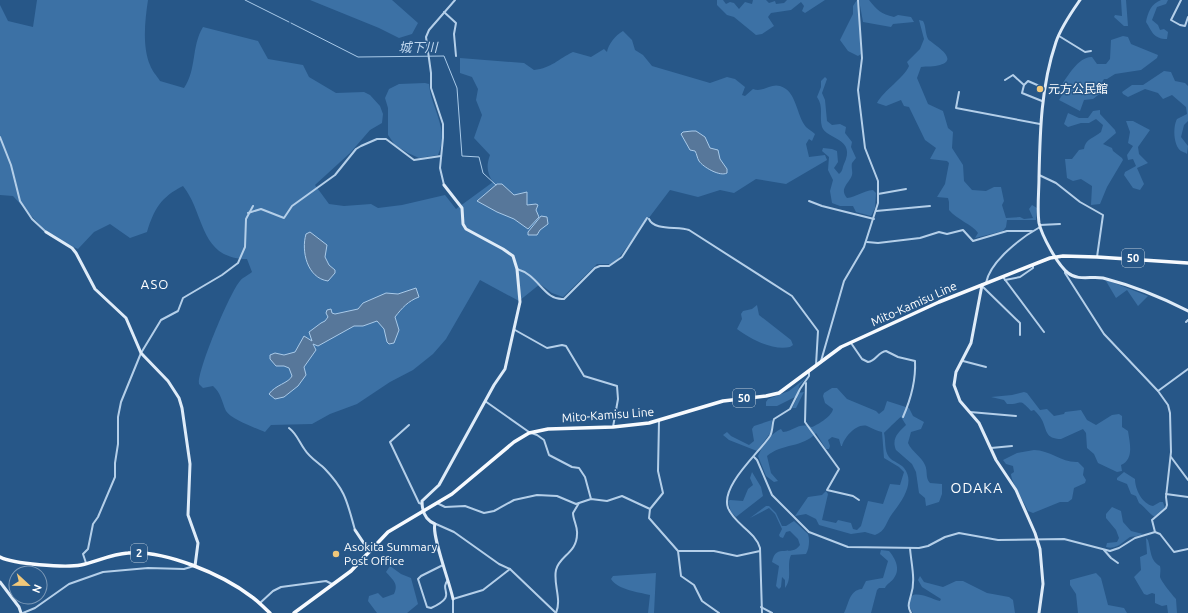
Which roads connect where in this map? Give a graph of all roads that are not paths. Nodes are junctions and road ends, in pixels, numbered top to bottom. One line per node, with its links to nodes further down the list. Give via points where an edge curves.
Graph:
1 (455, 0): 5 (street)
2 (858, 0): 21 (street, via 862,58 858,90 864,142 877,175)
3 (1080, 0): 7 (street)
4 (1181, 0): 6 (street, via 1171,20 1185,26)
5 (444, 12): 9 (street, via 456,23); 17 (street, via 427,33 426,42 431,88 443,124)
6 (1188, 17)
7 (1059, 36): 8 (street, via 1084,52); 12 (street)
8 (1091, 51)
9 (456, 56)
10 (1005, 80): 11 (street, via 1013,76)
11 (1024, 85): 12 (street, via 1028,81); 14 (street, via 1021,93)
12 (1044, 88): 14 (street)
13 (959, 92): 15 (street, via 956,108)
14 (1042, 101): 15 (street)
15 (1040, 124): 18 (street)
16 (0, 137): 31 (street, via 11,165 20,201 32,219)
17 (441, 156): 19 (street, via 440,172); 26 (street, via 414,160 386,139 377,139 356,149 335,175 292,206 284,218 261,209)
18 (1039, 175): 29 (street); 34 (street, via 1102,214 1104,218)
19 (444, 185): 37 (street, via 462,208 464,228 511,253)
20 (906, 188): 21 (street)
21 (878, 194): 25 (street)
22 (809, 201): 27 (street)
23 (253, 206): 26 (street)
24 (930, 206): 25 (street)
25 (876, 211): 27 (street)
26 (248, 213): 47 (street, via 245,247 238,263 183,298 178,311 161,320)
27 (874, 219): 32 (street)
28 (1060, 224): 29 (street)
29 (1040, 226): 30 (street); 33 (street)
30 (1032, 231): 32 (street, via 1007,231 973,241 963,230 947,234 939,232 920,238); 40 (street, via 1000,259)
31 (46, 232): 47 (street, via 76,253 95,288 126,318)
32 (867, 242): 48 (street, via 844,281)
33 (1056, 256): 34 (main road, Mito-Kamisu Line / 50); 35 (main road, Mito-Kamisu Line / 50); 38 (street)
34 (1097, 257): 36 (main road, Mito-Kamisu Line / 50)
35 (1032, 264): 39 (main road, Mito-Kamisu Line / 50); 39 (street, via 1033,268 1022,275)
36 (1188, 264)
37 (517, 269): 43 (street, via 521,297); 50 (street, via 539,282 548,296 564,299 595,268 609,266 622,257 648,218 653,225 689,230 792,296 818,332)
38 (1065, 270): 42 (street, via 1079,277 1109,280); 55 (street, via 1104,334)
39 (1003, 278): 40 (main road, Mito-Kamisu Line / 50); 44 (street)
40 (986, 283): 41 (main road, Mito-Kamisu Line / 50)
41 (982, 286): 45 (street, via 1020,323); 46 (main road, Mito-Kamisu Line / 50); 49 (street, via 971,343)
42 (1188, 311)
43 (514, 330): 56 (street, via 506,366); 62 (street, via 547,348 566,346 584,376 617,386 618,399)
44 (1044, 332)
45 (1020, 335)
46 (851, 343): 48 (main road, Mito-Kamisu Line / 50); 59 (street, via 862,359 868,362 886,351 915,362 908,406)
47 (141, 353): 91 (street, via 121,402 115,477 93,524 88,549 83,554); 93 (street, via 168,381 182,408 190,464 188,515 198,543)
48 (820, 361): 50 (main road, Mito-Kamisu Line / 50)
49 (962, 361): 51 (street); 57 (street, via 954,385 960,401)
50 (816, 366): 53 (main road, Mito-Kamisu Line / 50)
51 (986, 367)
52 (1188, 369): 55 (street)
53 (809, 371): 54 (street); 60 (main road, Mito-Kamisu Line / 50, via 779,393 722,400)
54 (806, 382): 68 (street, via 790,409 774,418 771,435); 73 (street, via 805,422 839,469 827,490 853,496)
55 (1158, 391): 67 (street, via 1170,410)
56 (485, 401): 64 (street); 76 (street, via 439,484 424,498)
57 (970, 412): 58 (street); 66 (street, via 979,423)
58 (1016, 416)
59 (902, 417)
60 (659, 421): 62 (main road, Mito-Kamisu Line / 50); 77 (street, via 658,471 662,493)
61 (409, 425): 76 (street, via 390,442)
62 (612, 427): 64 (main road, Mito-Kamisu Line / 50, via 548,429)
63 (289, 428): 80 (street, via 296,434 305,450 332,476 344,494)
64 (532, 433): 72 (street, via 544,440 549,455 579,468 585,477); 74 (main road, Mito-Kamisu Line / 50, via 514,442 459,489)
65 (1012, 446): 66 (street)
66 (990, 448): 82 (street, via 1019,496)
67 (1170, 455): 69 (street); 70 (street)
68 (754, 457): 83 (street, via 772,495 809,532 848,547); 88 (street, via 730,488 727,502 732,516 755,539)
69 (1188, 480)
70 (1166, 494): 71 (street); 81 (street, via 1166,508 1152,520)
71 (1188, 497)
72 (591, 500): 75 (street); 77 (street, via 604,502 624,497)
73 (859, 500)
74 (437, 503): 75 (street, via 445,507 465,506 484,513 494,511 514,500 537,495 557,496); 78 (main road, Mito-Kamisu Line / 50)
75 (579, 504): 105 (street, via 573,513 578,532 576,544 556,571)
76 (422, 505): 78 (street)
77 (650, 509): 87 (street, via 649,518)
78 (423, 510): 79 (street, via 427,519); 86 (main road, Mito-Kamisu Line / 50, via 392,529)
79 (434, 524): 92 (street, via 434,534); 94 (street, via 454,532)
80 (355, 530): 86 (street)
81 (1155, 532): 84 (street, via 1163,537 1174,552); 85 (street, via 1135,538 1114,550)
82 (1038, 540): 83 (street, via 998,540 959,533 928,546); 85 (street, via 1068,540); 110 (street, via 1043,584)
83 (910, 548): 109 (street, via 913,573 908,603)
84 (1188, 549)
85 (1104, 550): 90 (street)
86 (369, 551): 97 (main road, Mito-Kamisu Line / 50, via 355,567)
87 (678, 551): 88 (street, via 714,551 737,556); 106 (street, via 680,576 694,585 702,601)
88 (760, 551): 100 (street)
89 (0, 557): 91 (main road, 2, via 18,563 76,566)
90 (1118, 563)
91 (86, 564): 93 (main road, 2, via 120,554 138,553 165,557)
92 (444, 565): 95 (street); 95 (street, via 418,579 427,607 431,608 444,601)
93 (195, 566): 99 (main road, 2, via 248,594); 101 (street, via 184,569 148,568 103,572 69,584 35,608)
94 (510, 569): 98 (street, via 483,590); 105 (street)
95 (449, 580): 98 (street)
96 (0, 582): 101 (street)
97 (333, 584): 99 (street, via 326,581 281,587); 103 (main road, Mito-Kamisu Line / 50)
98 (453, 599): 104 (street)
99 (260, 604): 102 (main road, 2)
100 (761, 607): 107 (street); 108 (street)
101 (22, 613)
102 (270, 613)
103 (294, 613)
104 (453, 613)
105 (556, 613)
106 (719, 613)
107 (762, 613)
108 (772, 613)
109 (912, 613)
110 (1039, 613)

